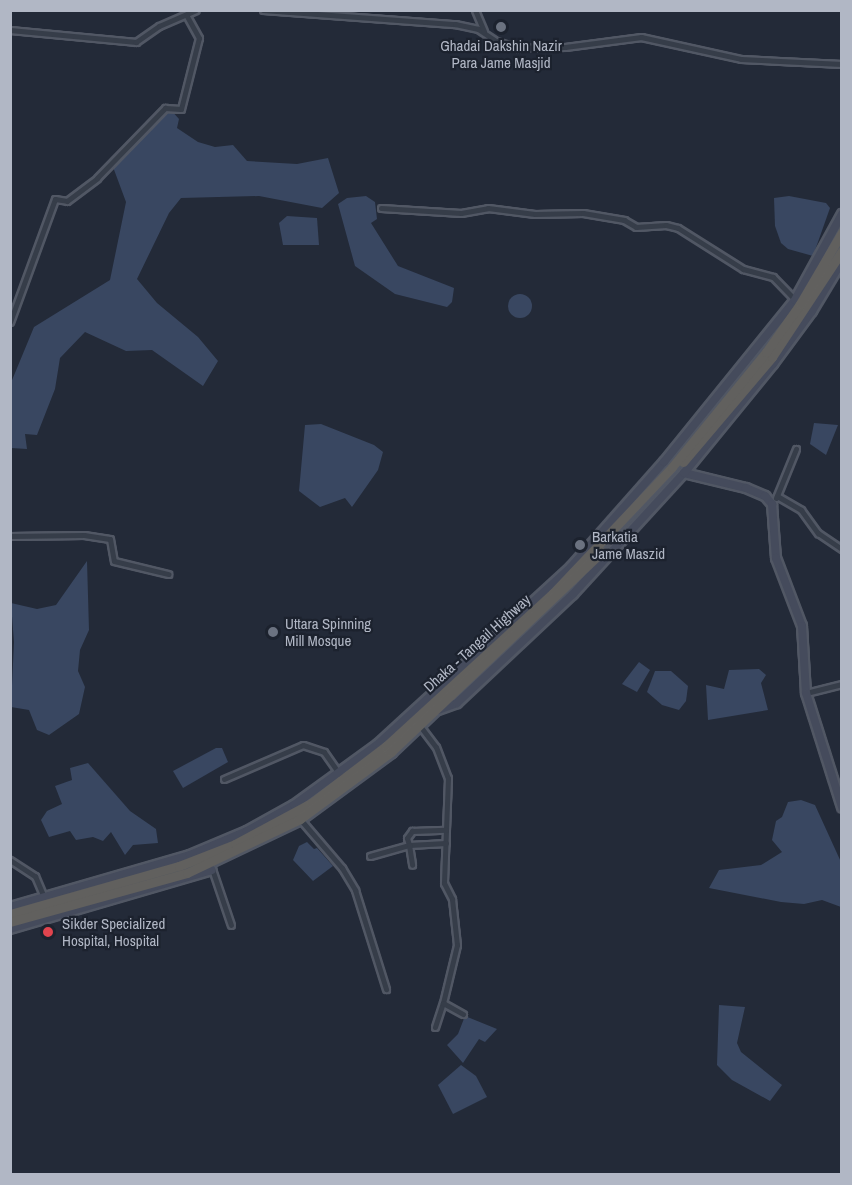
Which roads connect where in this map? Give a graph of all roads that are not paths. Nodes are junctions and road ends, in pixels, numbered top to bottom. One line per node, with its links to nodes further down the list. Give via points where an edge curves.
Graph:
1 (196, 10): 4 (street)
2 (263, 10): 6 (street, via 345,18 404,18 471,26)
3 (475, 10): 6 (street)
4 (187, 16): 5 (street, via 159,26 136,42); 14 (street, via 199,38 181,109 165,108 97,178 67,201 55,199)
5 (10, 30)
6 (484, 32): 7 (street, via 496,41 518,48 565,47 641,37 741,59)
7 (842, 64)
8 (381, 208): 13 (street, via 461,213 488,208 535,214 583,213 613,217 636,226 678,228 743,268 773,277)
9 (842, 214): 13 (main road)
10 (842, 232): 24 (highway, Dhaka - Tangail Highway, via 800,304 766,352 672,466 554,593)
11 (842, 250): 24 (highway, Dhaka - Tangail Highway, via 772,357 668,480 557,599)
12 (842, 261): 16 (main road, via 780,356)
13 (795, 300): 24 (main road, via 666,460 571,567)
14 (10, 322)
15 (796, 449): 17 (street)
16 (684, 473): 18 (main road, via 746,488 765,496); 24 (main road, via 573,594 456,703)
17 (777, 496): 18 (street); 20 (street, via 801,510 818,533)
18 (772, 504): 23 (main road, via 776,558 802,626)
19 (10, 536): 21 (street, via 110,539 114,561)
20 (842, 549)
21 (168, 574)
22 (842, 684): 23 (street)
23 (806, 693): 28 (main road)
24 (436, 702): 25 (highway, Dhaka - Tangail Highway); 26 (highway, Dhaka - Tangail Highway)
25 (420, 726): 29 (highway, Dhaka - Tangail Highway); 30 (street, via 436,747 448,778)
26 (341, 776): 27 (street, via 318,747 303,745); 37 (highway, Dhaka - Tangail Highway, via 303,808 235,844 179,866)
27 (224, 780)
28 (842, 807)
29 (300, 819): 36 (highway, Dhaka - Tangail Highway); 43 (street, via 342,868 355,890)
30 (446, 831): 31 (street); 32 (street, via 412,831 407,838)
31 (446, 843): 32 (street); 44 (street, via 444,883 452,899 457,945)
32 (409, 845): 33 (street); 35 (street)
33 (370, 856)
34 (10, 860): 37 (street, via 35,876)
35 (412, 866)
36 (212, 867): 40 (highway, Dhaka - Tangail Highway); 41 (street); 42 (main road)
37 (46, 900): 38 (main road); 39 (highway, Dhaka - Tangail Highway)
38 (10, 907)
39 (10, 914)
40 (10, 922)
41 (231, 925)
42 (10, 929)
43 (386, 989)
44 (443, 1003): 45 (street); 46 (street)
45 (463, 1014)
46 (435, 1028)

